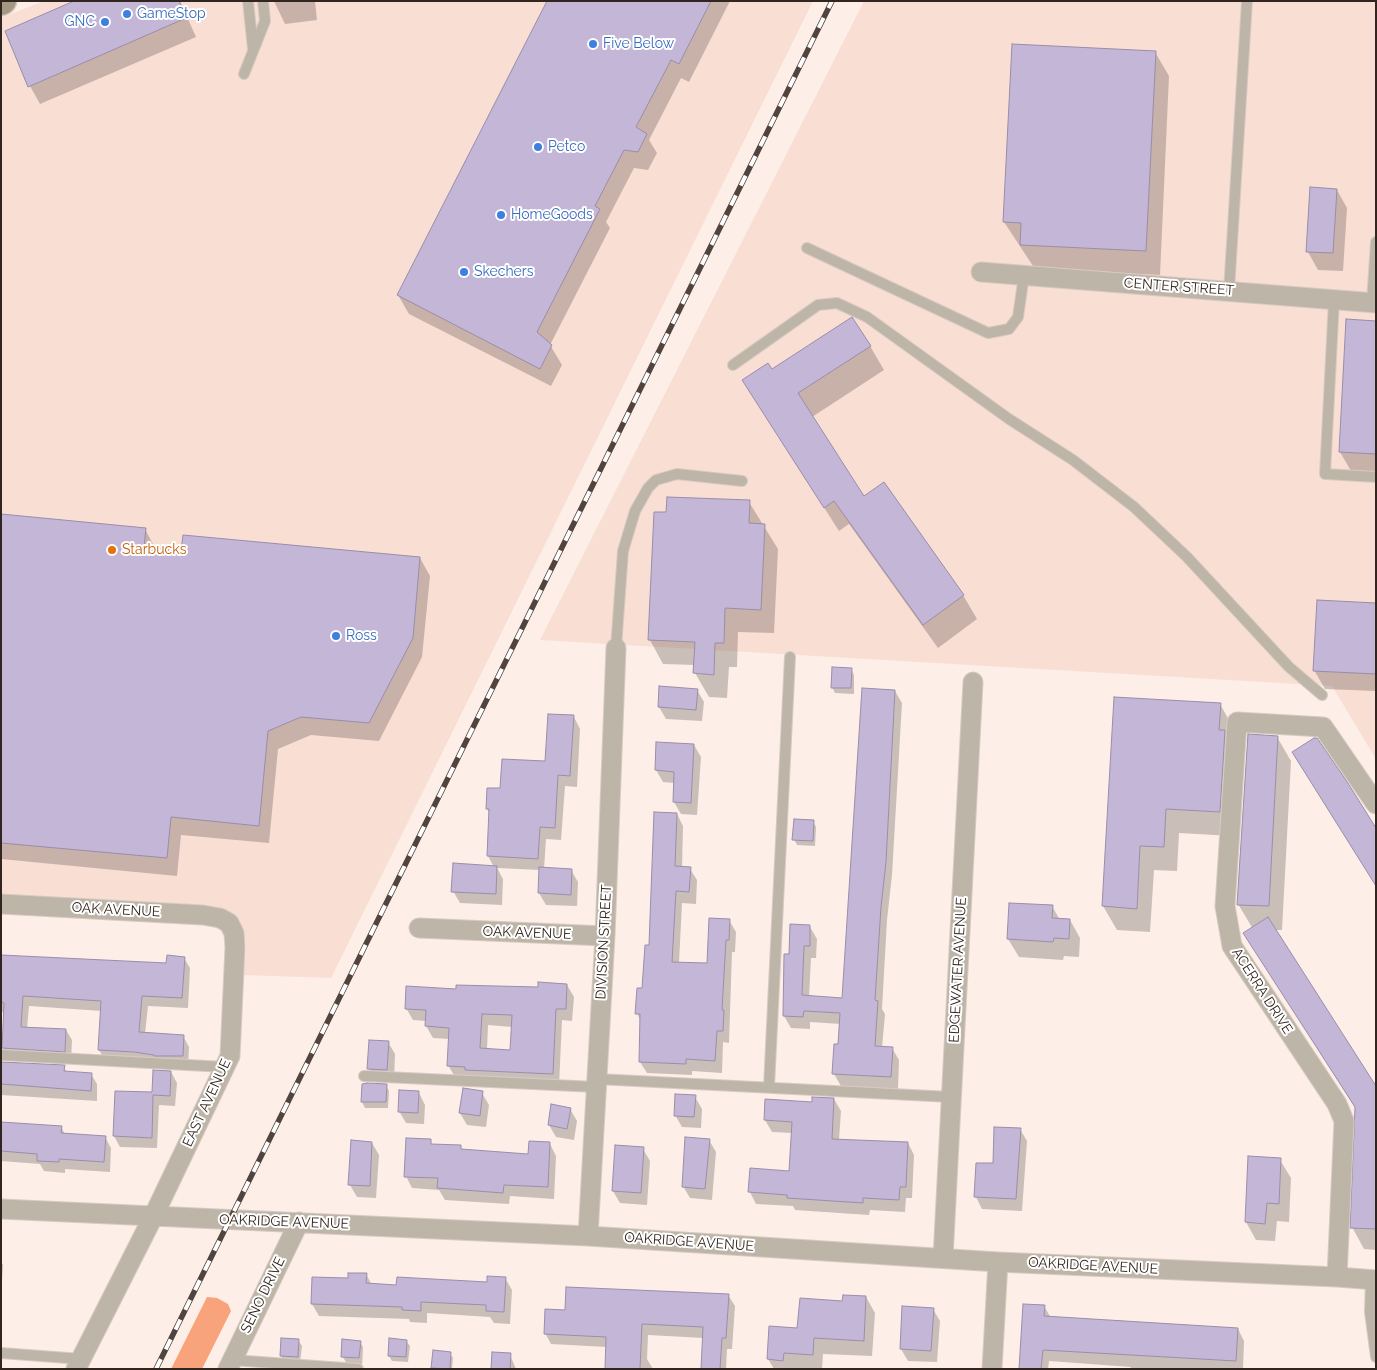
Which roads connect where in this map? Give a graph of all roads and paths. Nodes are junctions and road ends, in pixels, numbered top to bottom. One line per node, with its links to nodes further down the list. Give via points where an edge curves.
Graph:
1 (248, 1): 4 (lane)
2 (263, 1): 4 (lane, via 265,21)
3 (1248, 1): 10 (lane)
4 (253, 50): 5 (lane)
5 (244, 74)
6 (1376, 242): 12 (lane)
7 (807, 248): 9 (lane, via 988,332 1008,329 1018,317)
8 (982, 272): 9 (street, CENTER STREET)
9 (1024, 275): 10 (street, CENTER STREET)
10 (1230, 291): 11 (street, CENTER STREET)
11 (1334, 300): 12 (street, CENTER STREET); 14 (lane, via 1325,474)
12 (1374, 303)
13 (732, 365): 19 (lane, via 818,305 837,304 867,317 1134,506 1187,556 1289,667)
14 (1376, 477)
15 (742, 481): 16 (lane, via 677,474 660,478 648,488 635,511 623,551)
16 (616, 648): 24 (street, DIVISION STREET)
17 (790, 657): 29 (lane)
18 (973, 682): 30 (street, EDGEWATER AVENUE)
19 (1322, 696)
20 (1376, 804): 37 (street, ACERRA DRIVE, via 1323,727 1236,722 1225,906 1232,946 1337,1104 1344,1121)
21 (1, 904): 22 (street, OAK AVENUE, via 203,915)
22 (229, 923): 26 (street, EAST AVENUE, via 236,947 232,1042)
23 (419, 928): 24 (street, OAK AVENUE)
24 (605, 936): 28 (street, DIVISION STREET)
25 (1, 1055): 26 (lane)
26 (225, 1067): 32 (street, EAST AVENUE)
27 (364, 1076): 28 (lane)
28 (596, 1083): 29 (lane); 34 (street, DIVISION STREET)
29 (768, 1087): 30 (lane)
30 (951, 1096): 35 (street, EDGEWATER AVENUE)
31 (1, 1209): 32 (street, OAKRIDGE AVENUE)
32 (153, 1218): 33 (street, OAKRIDGE AVENUE); 41 (street, EAST AVENUE)
33 (299, 1222): 34 (street, OAKRIDGE AVENUE); 42 (street, SENO DRIVE)
34 (588, 1236): 35 (street, OAKRIDGE AVENUE)
35 (943, 1258): 36 (street, OAKRIDGE AVENUE)
36 (998, 1262): 37 (street, OAKRIDGE AVENUE); 44 (street)
37 (1337, 1277): 38 (street, OAKRIDGE AVENUE)
38 (1374, 1280): 40 (lane, via 1370,1312)
39 (1, 1353): 41 (lane)
40 (1376, 1357)
41 (78, 1364)
42 (230, 1364): 43 (lane)
43 (358, 1369)
44 (992, 1369)

